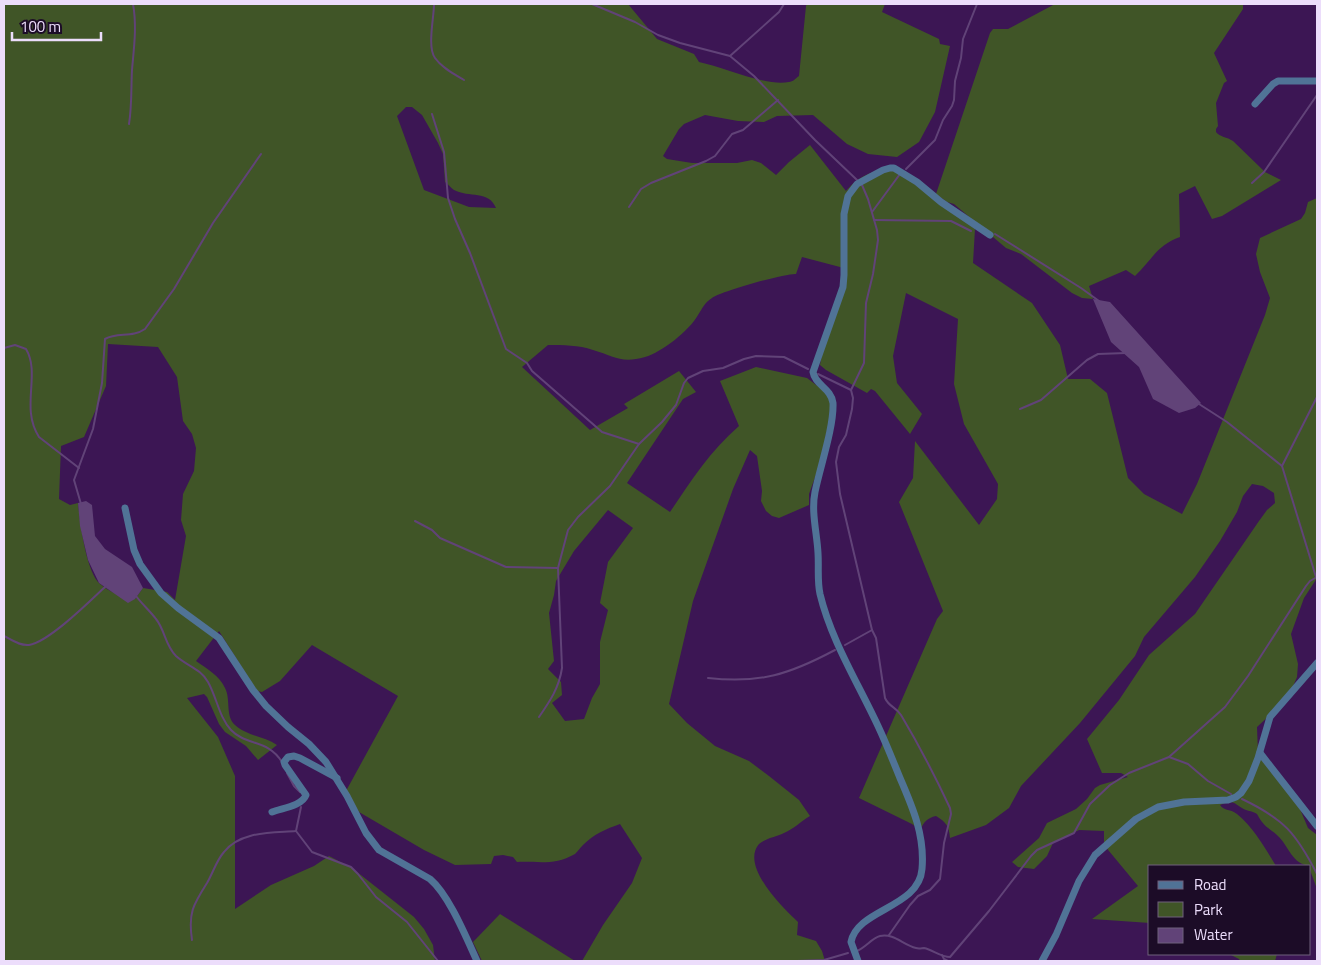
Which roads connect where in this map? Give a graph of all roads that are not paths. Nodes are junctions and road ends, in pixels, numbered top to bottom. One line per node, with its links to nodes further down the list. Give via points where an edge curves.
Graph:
1 (1317, 80): 2 (street, via 1278,81)
2 (1255, 104)
3 (990, 235): 11 (street, via 894,168 856,184 845,204 843,287 813,372 830,393 833,405 813,502 820,594 835,636 886,744 922,838 919,882 909,893 867,920 855,932 851,942)
4 (125, 508): 7 (street, via 134,550 161,593 219,638 266,706 316,751)
5 (1317, 663): 6 (street, via 1270,717)
6 (1260, 753): 9 (street); 12 (street, via 1250,781 1236,797 1158,806 1136,818 1095,854 1084,870)
7 (337, 778): 8 (street, via 300,758 288,757 285,765 304,791 305,798); 10 (street, via 366,834 379,850 430,879 442,891)
8 (272, 812)
9 (1317, 826)
10 (477, 961)
11 (858, 961)
12 (1042, 961)

